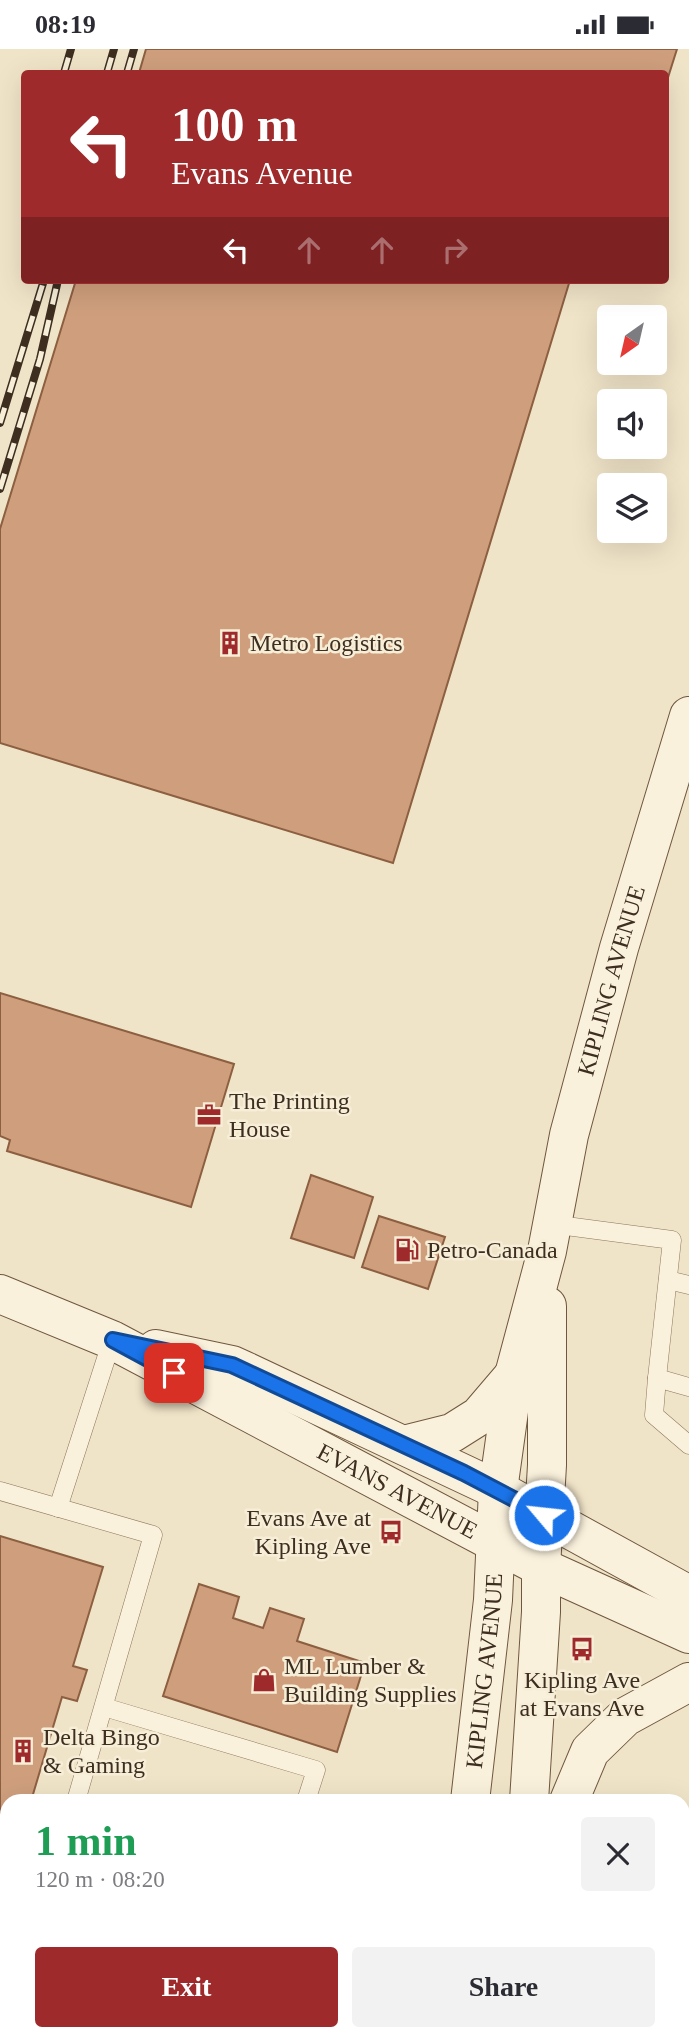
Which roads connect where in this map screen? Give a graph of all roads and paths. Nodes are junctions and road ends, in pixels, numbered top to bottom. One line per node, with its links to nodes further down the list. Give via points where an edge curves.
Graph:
1 (689, 716): 2 (main road, KIPLING AVENUE, via 619,948 569,1135)
2 (549, 1237): 3 (lane); 8 (main road, KIPLING AVENUE); 16 (main road, KIPLING AVENUE)
3 (680, 1241): 4 (lane)
4 (668, 1280): 5 (lane); 9 (lane)
5 (689, 1285)
6 (0, 1294): 7 (main road, EVANS AVENUE)
7 (113, 1340): 11 (main road, EVANS AVENUE, via 232,1365); 15 (lane); 17 (main road, EVANS AVENUE)
8 (514, 1375): 11 (main road, via 479,1416 452,1433); 13 (main road, KIPLING AVENUE)
9 (657, 1378): 10 (lane); 12 (lane, via 654,1415)
10 (689, 1387)
11 (404, 1445): 13 (main road, EVANS AVENUE)
12 (689, 1445)
13 (498, 1490): 16 (main road, EVANS AVENUE); 17 (main road, KIPLING AVENUE)
14 (0, 1491): 15 (lane)
15 (58, 1508): 22 (lane, via 153,1535)
16 (544, 1515): 18 (main road, KIPLING AVENUE); 19 (main road, EVANS AVENUE)
17 (495, 1543): 18 (main road, EVANS AVENUE); 25 (main road, KIPLING AVENUE)
18 (541, 1567): 20 (main road, EVANS AVENUE); 26 (main road, KIPLING AVENUE)
19 (689, 1595)
20 (689, 1634)
21 (689, 1682): 27 (main road, via 625,1717 590,1751)
22 (104, 1707): 23 (lane); 24 (lane, via 316,1770)
23 (78, 1794)
24 (308, 1794)
25 (471, 1794)
26 (529, 1794)
27 (572, 1794)

